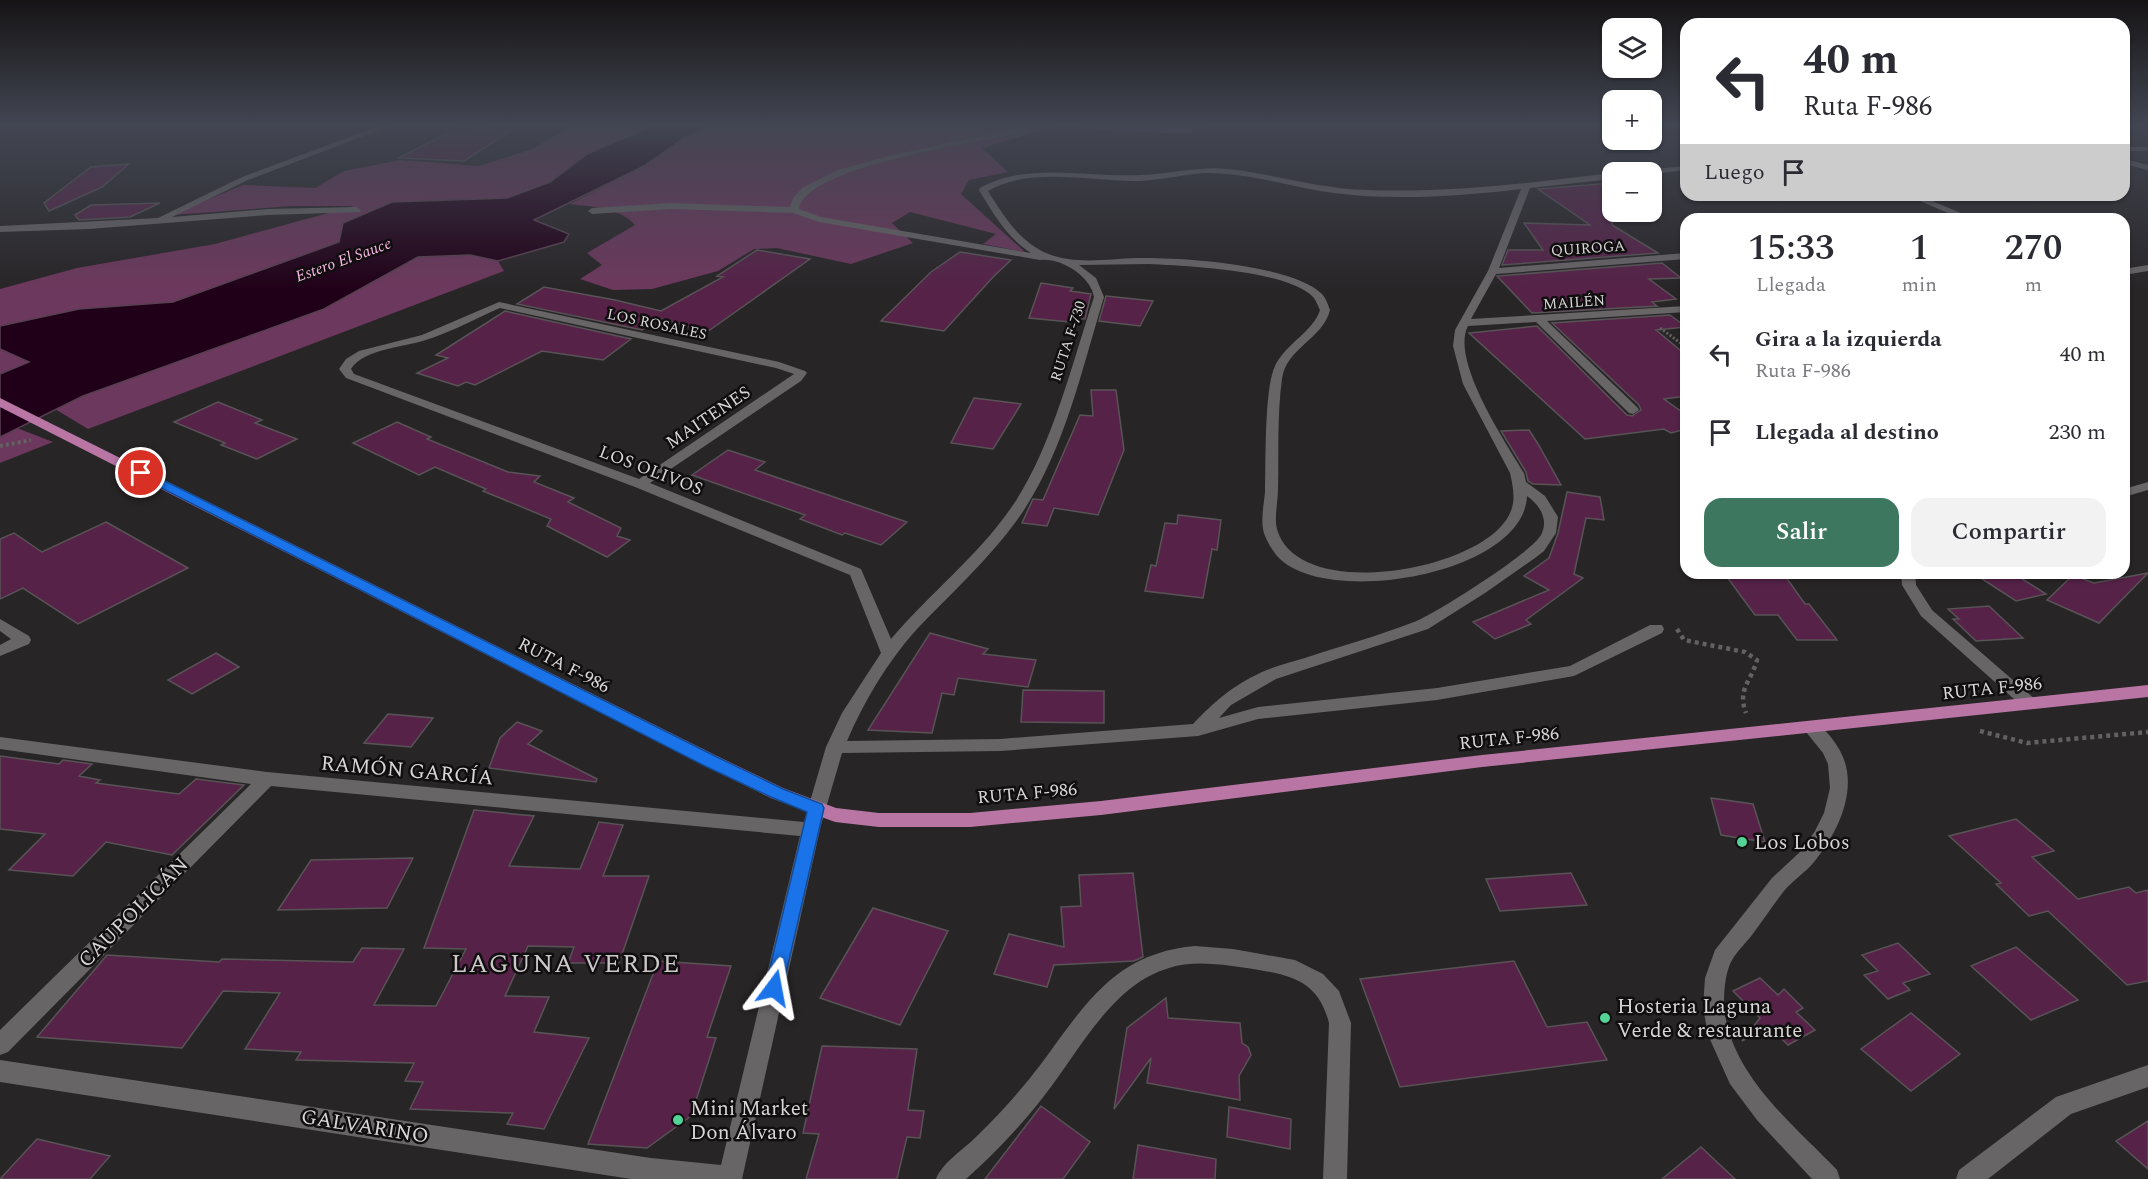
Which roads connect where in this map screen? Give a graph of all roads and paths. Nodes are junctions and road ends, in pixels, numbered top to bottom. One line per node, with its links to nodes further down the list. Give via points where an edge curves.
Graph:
1 (244, 180): 12 (street)
2 (822, 180): 9 (street, via 803,191)
3 (1006, 180): 15 (street, via 983,190 1012,235)
4 (1278, 180): 6 (street, via 1357,192 1471,191)
5 (1569, 180): 6 (street)
6 (1527, 184): 17 (street)
7 (1925, 201): 11 (street)
8 (357, 210): 12 (street, via 269,211)
9 (794, 210): 10 (street, RUTA F-730, via 671,206); 15 (street, RUTA F-730, via 819,219)
10 (592, 211)
11 (1955, 213)
12 (156, 221): 13 (street)
13 (0, 229)
14 (1680, 256): 17 (street, QUIROGA)
15 (1054, 259): 27 (street, via 1213,266 1286,279 1319,297 1325,308 1323,319 1286,356 1273,392 1270,529 1277,547 1302,566 1354,577 1408,573 1458,560 1479,550 1509,526 1520,507); 34 (street, RUTA F-730, via 1087,273 1097,284 1099,297 1049,451 1036,480 1000,533)
16 (2148, 268): 18 (street)
17 (1493, 271): 22 (street)
18 (2130, 271)
19 (499, 305): 23 (street, LOS ROSALES, via 779,365 801,373); 26 (street, LOS OLIVOS, via 426,337 363,353 345,369 350,376)
20 (1680, 309): 21 (street, MAILÉN)
21 (1540, 320): 22 (street, MAILÉN); 25 (street)
22 (1464, 323): 27 (street, via 1458,339 1477,403)
23 (797, 379): 26 (street, MAITENES)
24 (0, 402): 45 (main road, RUTA F-986, via 553,683 758,784)
25 (1633, 410)
26 (640, 484): 34 (street, LOS OLIVOS, via 856,572)
27 (1521, 485): 39 (street, via 1540,500 1551,517 1552,526 1545,540 1530,555 1422,625 1270,675 1246,687 1225,701)
28 (2148, 486): 29 (street)
29 (2130, 491)
30 (1909, 579): 36 (street, via 1912,592 1926,613)
31 (0, 624): 33 (street, via 23,640)
32 (1656, 629): 39 (street, via 1574,671 1437,693 1258,712); 41 (path, via 1677,629 1684,640 1754,657 1758,663 1740,696)
33 (0, 651)
34 (889, 653): 43 (street, RUTA F-730, via 850,713)
35 (2148, 691): 36 (main road, RUTA F-986)
36 (2030, 704): 37 (main road, RUTA F-986)
37 (1811, 727): 41 (main road, RUTA F-986); 53 (street, via 1836,762 1839,775 1834,811 1824,835 1807,858 1784,878 1721,958 1714,981 1713,1006 1719,1035 1732,1066 1750,1094)
38 (1969, 729): 40 (path, via 2027,743)
39 (1198, 730): 43 (street, via 1000,746)
40 (2148, 732)
41 (1757, 733): 45 (main road, RUTA F-986, via 970,820 879,820 835,815)
42 (0, 743): 44 (street, RAMÓN GARCÍA)
43 (835, 747): 45 (street, RUTA F-730)
44 (267, 779): 46 (street, RAMÓN GARCÍA); 47 (street, CAUPOLICÁN)
45 (816, 808): 46 (street, RUTA F-730)
46 (811, 830): 50 (street, RUTA F-730)
47 (0, 1045)
48 (0, 1071): 50 (street, GALVARINO, via 651,1170)
49 (2148, 1076): 54 (street, via 2064,1105)
50 (730, 1178)
51 (948, 1179): 52 (street, via 1036,1089 1110,993 1148,966 1196,955 1292,966 1308,974 1331,997 1340,1023)
52 (1335, 1179)
53 (1828, 1179)
54 (1968, 1179)

